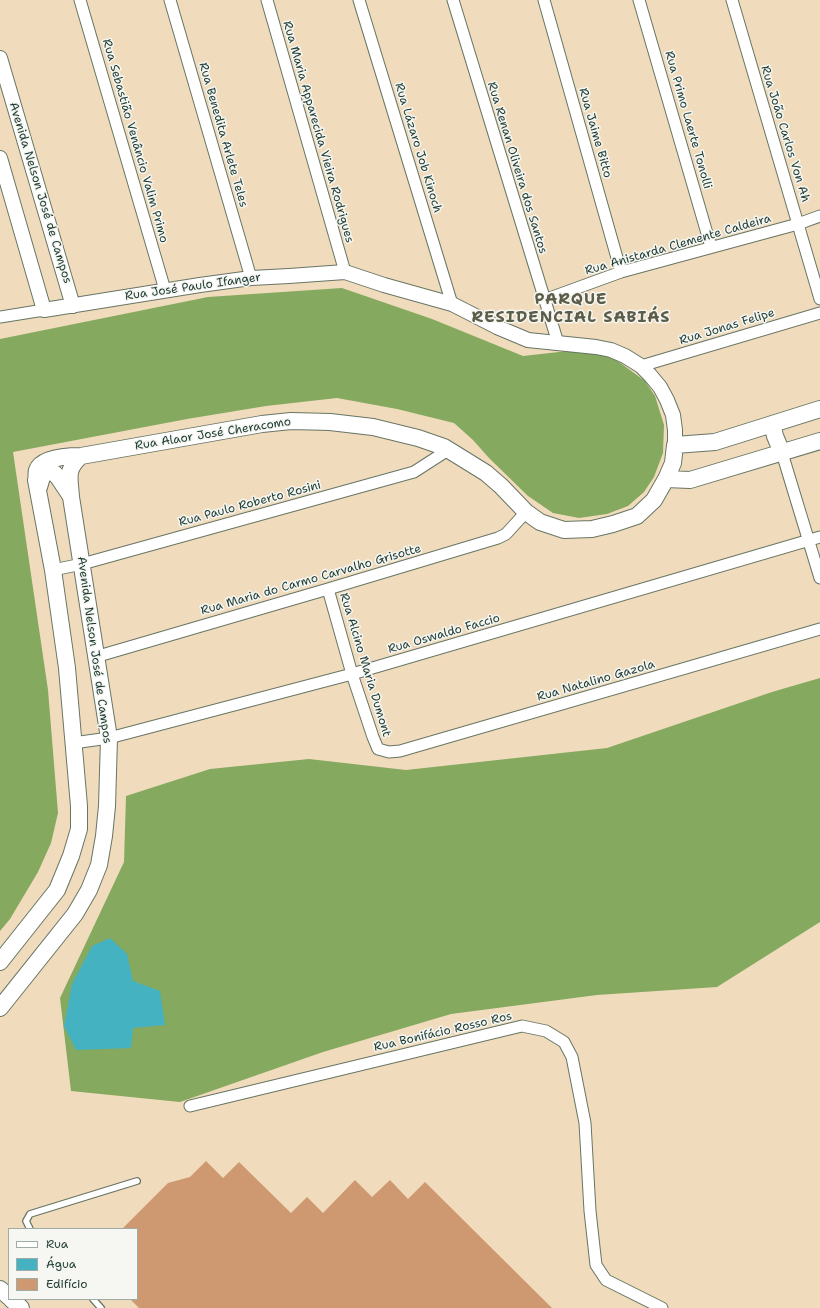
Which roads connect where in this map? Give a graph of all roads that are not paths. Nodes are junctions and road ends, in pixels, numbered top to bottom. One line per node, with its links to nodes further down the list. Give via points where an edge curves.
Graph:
1 (80, 0): 17 (street, Rua Sebastião Venâncio Valim Primo)
2 (170, 0): 16 (street, Rua Benedita Arlete Teles)
3 (266, 0): 14 (street, Rua Maria Apparecida Vieira Rodrigues)
4 (359, 0): 20 (street, Rua Lázaro Job Kinoch)
5 (453, 0): 19 (street, Rua Renan Oliveira dos Santos)
6 (544, 0): 15 (street, Rua Jaime Bitto)
7 (639, 0): 13 (street, Rua Primo Laerte Tonolli)
8 (732, 0): 12 (street, Rua João Carlos Von Ah)
9 (0, 58): 21 (street, Avenida Nelson José de Campos)
10 (0, 158): 22 (street)
11 (820, 216): 12 (street, Rua Anistarda Clemente Caldeira)
12 (798, 224): 13 (street, Rua Anistarda Clemente Caldeira); 18 (street, Rua João Carlos Von Ah)
13 (711, 247): 15 (street, Rua Anistarda Clemente Caldeira)
14 (345, 272): 16 (street, Rua José Paulo Ifanger); 20 (street, Rua José Paulo Ifanger, via 384,286)
15 (622, 272): 19 (street, Rua Anistarda Clemente Caldeira)
16 (251, 278): 17 (street, Rua José Paulo Ifanger)
17 (165, 290): 21 (street, Rua José Paulo Ifanger)
18 (820, 299)
19 (544, 300): 25 (street, Rua Renan Oliveira dos Santos)
20 (452, 304): 25 (street, Rua José Paulo Ifanger, via 528,340)
21 (74, 306): 22 (street, Rua José Paulo Ifanger)
22 (44, 310): 24 (street, Rua José Paulo Ifanger)
23 (820, 313): 26 (street, Rua Jonas Felipe)
24 (0, 317)
25 (558, 343): 26 (street, Rua José Paulo Ifanger, via 611,350)
26 (640, 366): 30 (street, Rua José Paulo Ifanger, via 660,387 667,400 673,414)
27 (820, 409): 28 (main road)
28 (772, 424): 30 (main road, via 714,442); 32 (main road)
29 (820, 441): 32 (main road)
30 (675, 445): 34 (main road, Rua Alaor José Cheracomo, via 673,463)
31 (448, 450): 33 (main road, Rua Alaor José Cheracomo, via 418,438 373,427 291,421); 37 (main road, Rua Alaor José Cheracomo, via 486,473); 40 (street, Rua Paulo Roberto Rosini, via 414,472)
32 (782, 453): 34 (main road, via 690,480); 39 (street)
33 (81, 456): 35 (main road, Rua Alaor José Cheracomo, via 50,459 42,464 37,470); 36 (main road, Avenida Nelson José de Campos, via 73,463 70,472)
34 (666, 479): 37 (main road, Rua Alaor José Cheracomo, via 654,500 638,516 592,529 564,530 540,522)
35 (38, 492): 36 (main road, via 43,474 51,472 58,477); 41 (main road)
36 (71, 497): 40 (main road, Avenida Nelson José de Campos)
37 (526, 512): 43 (street, Rua Maria do Carmo Carvalho Grisotte, via 506,534 498,538)
38 (820, 537): 39 (street, Rua Oswaldo Faccio)
39 (808, 540): 42 (street); 46 (street, Rua Oswaldo Faccio)
40 (82, 564): 41 (street, Rua Paulo Roberto Rosini); 45 (main road, Avenida Nelson José de Campos)
41 (53, 570): 48 (main road, via 67,668)
42 (820, 578)
43 (328, 589): 45 (street, Rua Maria do Carmo Carvalho Grisotte); 46 (street, Rua Alcino Maria Dumont)
44 (820, 629): 49 (street, Rua Natalino Gazola, via 400,751)
45 (95, 657): 47 (main road, Avenida Nelson José de Campos)
46 (352, 674): 47 (street, Rua Oswaldo Faccio); 49 (street, Rua Alcino Maria Dumont)
47 (109, 738): 48 (street, Rua Oswaldo Faccio); 51 (main road, Avenida Nelson José de Campos, via 104,836 99,865 89,890 75,914)
48 (73, 743): 50 (main road, via 79,829 71,856 57,890)
49 (378, 749)
50 (0, 962)
51 (0, 1008)
52 (190, 1106): 61 (street, Rua Bonifácio Rosso Ros, via 522,1026 546,1031 564,1042 572,1057 585,1123 596,1265 606,1280)
53 (137, 1181): 54 (lane, via 30,1214 26,1221)
54 (30, 1228)
55 (0, 1289): 56 (main road)
56 (8, 1296)
57 (12, 1300): 59 (main road)
58 (94, 1300): 60 (lane)
59 (21, 1308)
60 (101, 1308)
61 (662, 1308)

